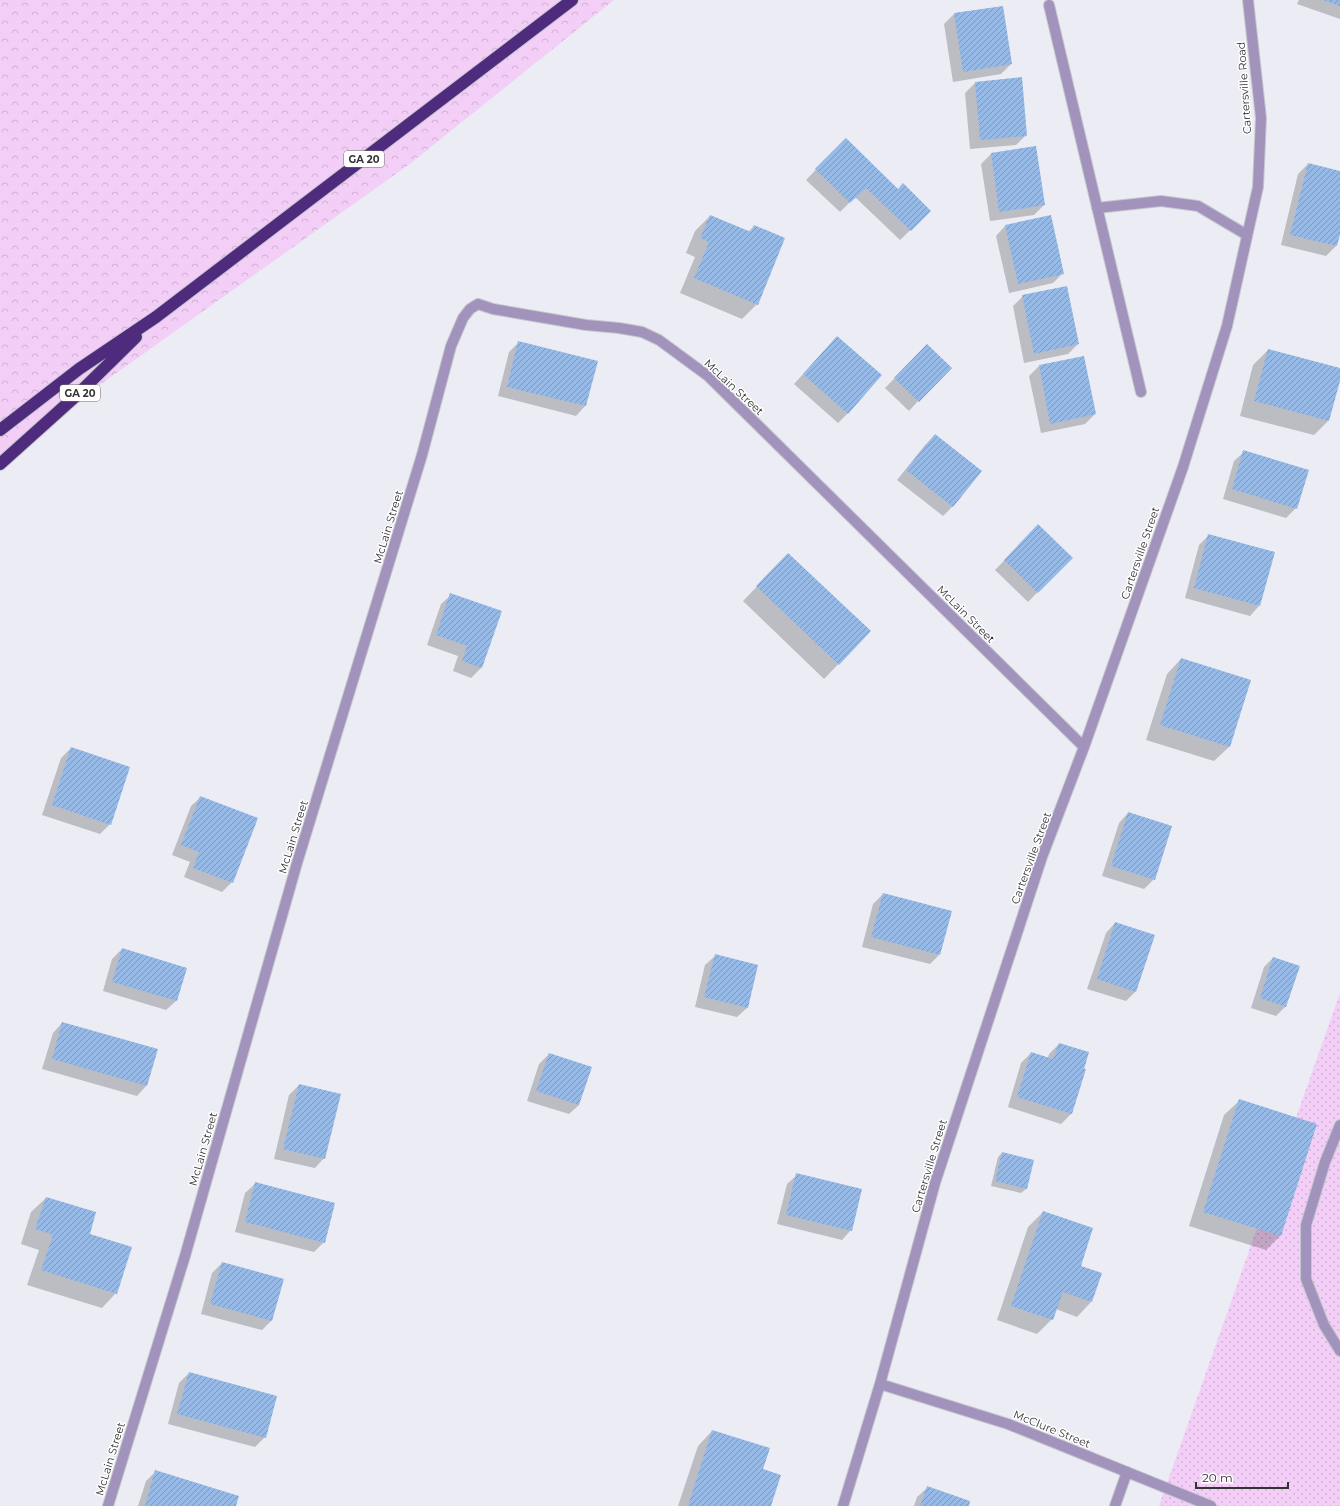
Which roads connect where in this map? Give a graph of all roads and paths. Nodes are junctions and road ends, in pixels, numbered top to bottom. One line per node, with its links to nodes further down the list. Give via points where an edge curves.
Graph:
1 (572, 0): 7 (highway, GA 20)
2 (1248, 0): 5 (street, Cartersville Road, via 1261,118 1258,186)
3 (1049, 5): 4 (street)
4 (1097, 208): 6 (street, via 1161,201 1198,206); 8 (street)
5 (1250, 221): 6 (street, Cartersville Street)
6 (1247, 235): 11 (street, Cartersville Street, via 1228,326 1186,459)
7 (156, 317): 9 (highway, GA 20, via 79,369); 10 (highway, GA 20, via 78,394)
8 (1140, 392)
9 (0, 430)
10 (0, 464)
11 (1084, 747): 14 (street, Cartersville Street, via 1042,857 937,1175); 16 (street, McLain Street, via 708,376 659,340 642,332 578,324 492,309 478,304 470,309 463,318 451,346 422,455 297,863 185,1256)
12 (1340, 1125): 13 (street, via 1325,1162 1306,1225 1306,1279 1324,1325)
13 (1340, 1351)
14 (880, 1384): 15 (street, McClure Street, via 1008,1424); 17 (street, Cartersville Street)
15 (1127, 1472): 18 (street); 19 (street, McClure Street)
16 (108, 1506)
17 (843, 1506)
18 (1115, 1506)
19 (1211, 1506)

